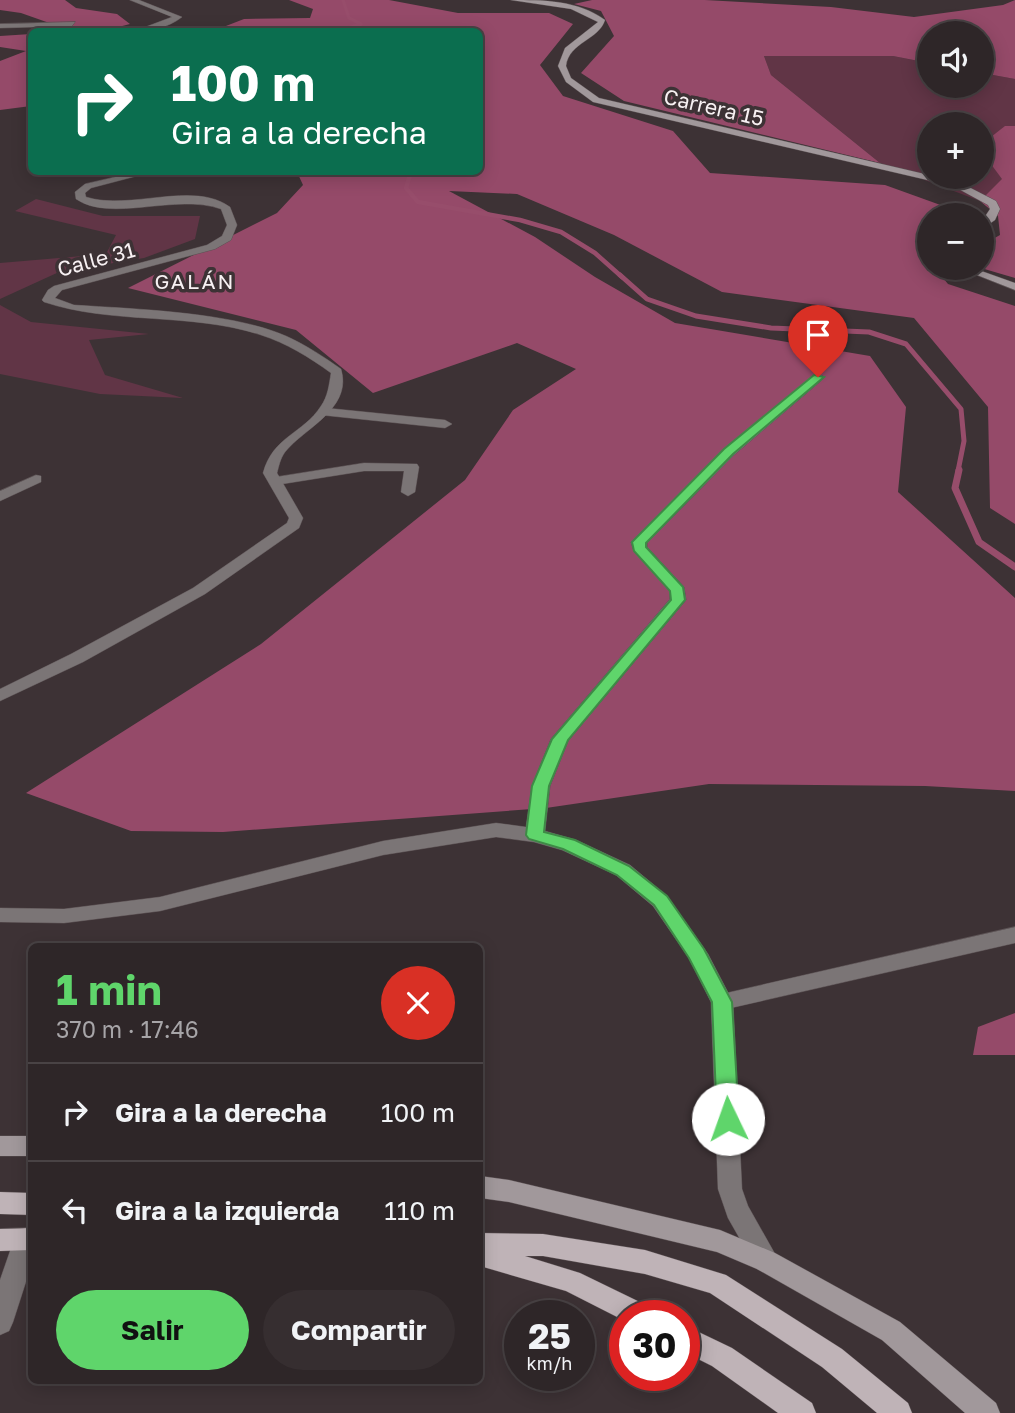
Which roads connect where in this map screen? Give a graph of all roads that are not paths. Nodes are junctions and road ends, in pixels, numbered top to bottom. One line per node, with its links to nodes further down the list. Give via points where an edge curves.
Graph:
1 (133, 0): 7 (street, via 178,17)
2 (514, 0): 4 (main road, Carrera 15)
3 (549, 0): 4 (street)
4 (534, 3): 9 (main road, Carrera 15, via 575,9 602,22 562,59 562,71 574,88 596,100 956,184)
5 (72, 24): 6 (street)
6 (0, 26)
7 (149, 28)
8 (134, 175): 13 (street, Calle 31, via 88,186 79,192 81,198 96,203 207,200 225,207 232,225 227,238 211,247 58,288 48,300 73,307 243,324 275,335 337,372 337,392)
9 (992, 203)
10 (994, 279): 11 (main road)
11 (1015, 287)
12 (818, 377): 20 (street, via 729,452 639,542 639,548 678,590 678,600 561,739 541,786)
13 (326, 412): 14 (street); 16 (street, via 282,446 271,465)
14 (445, 424)
15 (36, 479): 18 (street)
16 (276, 481): 17 (street, via 364,467 412,467); 19 (street, via 296,518 294,526 199,592)
17 (408, 492)
18 (0, 497)
19 (0, 696)
20 (535, 835): 21 (street, via 496,830 383,848 160,904 64,916); 23 (street, via 606,861 660,901 697,954)
21 (0, 915)
22 (1015, 935): 23 (street)
23 (722, 1002): 34 (street, via 727,1169 737,1210)
24 (0, 1146): 25 (main road)
25 (28, 1146)
26 (483, 1187): 34 (main road, via 720,1241)
27 (0, 1203): 28 (main road)
28 (28, 1204)
29 (28, 1239): 30 (main road)
30 (0, 1240)
31 (28, 1242): 36 (street)
32 (483, 1244): 39 (main road, via 556,1247 645,1262 717,1283 832,1358)
33 (483, 1256): 35 (main road, via 571,1281)
34 (766, 1261): 40 (main road, via 891,1331)
35 (609, 1300)
36 (0, 1322)
37 (700, 1346): 38 (main road)
38 (802, 1413)
39 (898, 1413)
40 (986, 1413)

